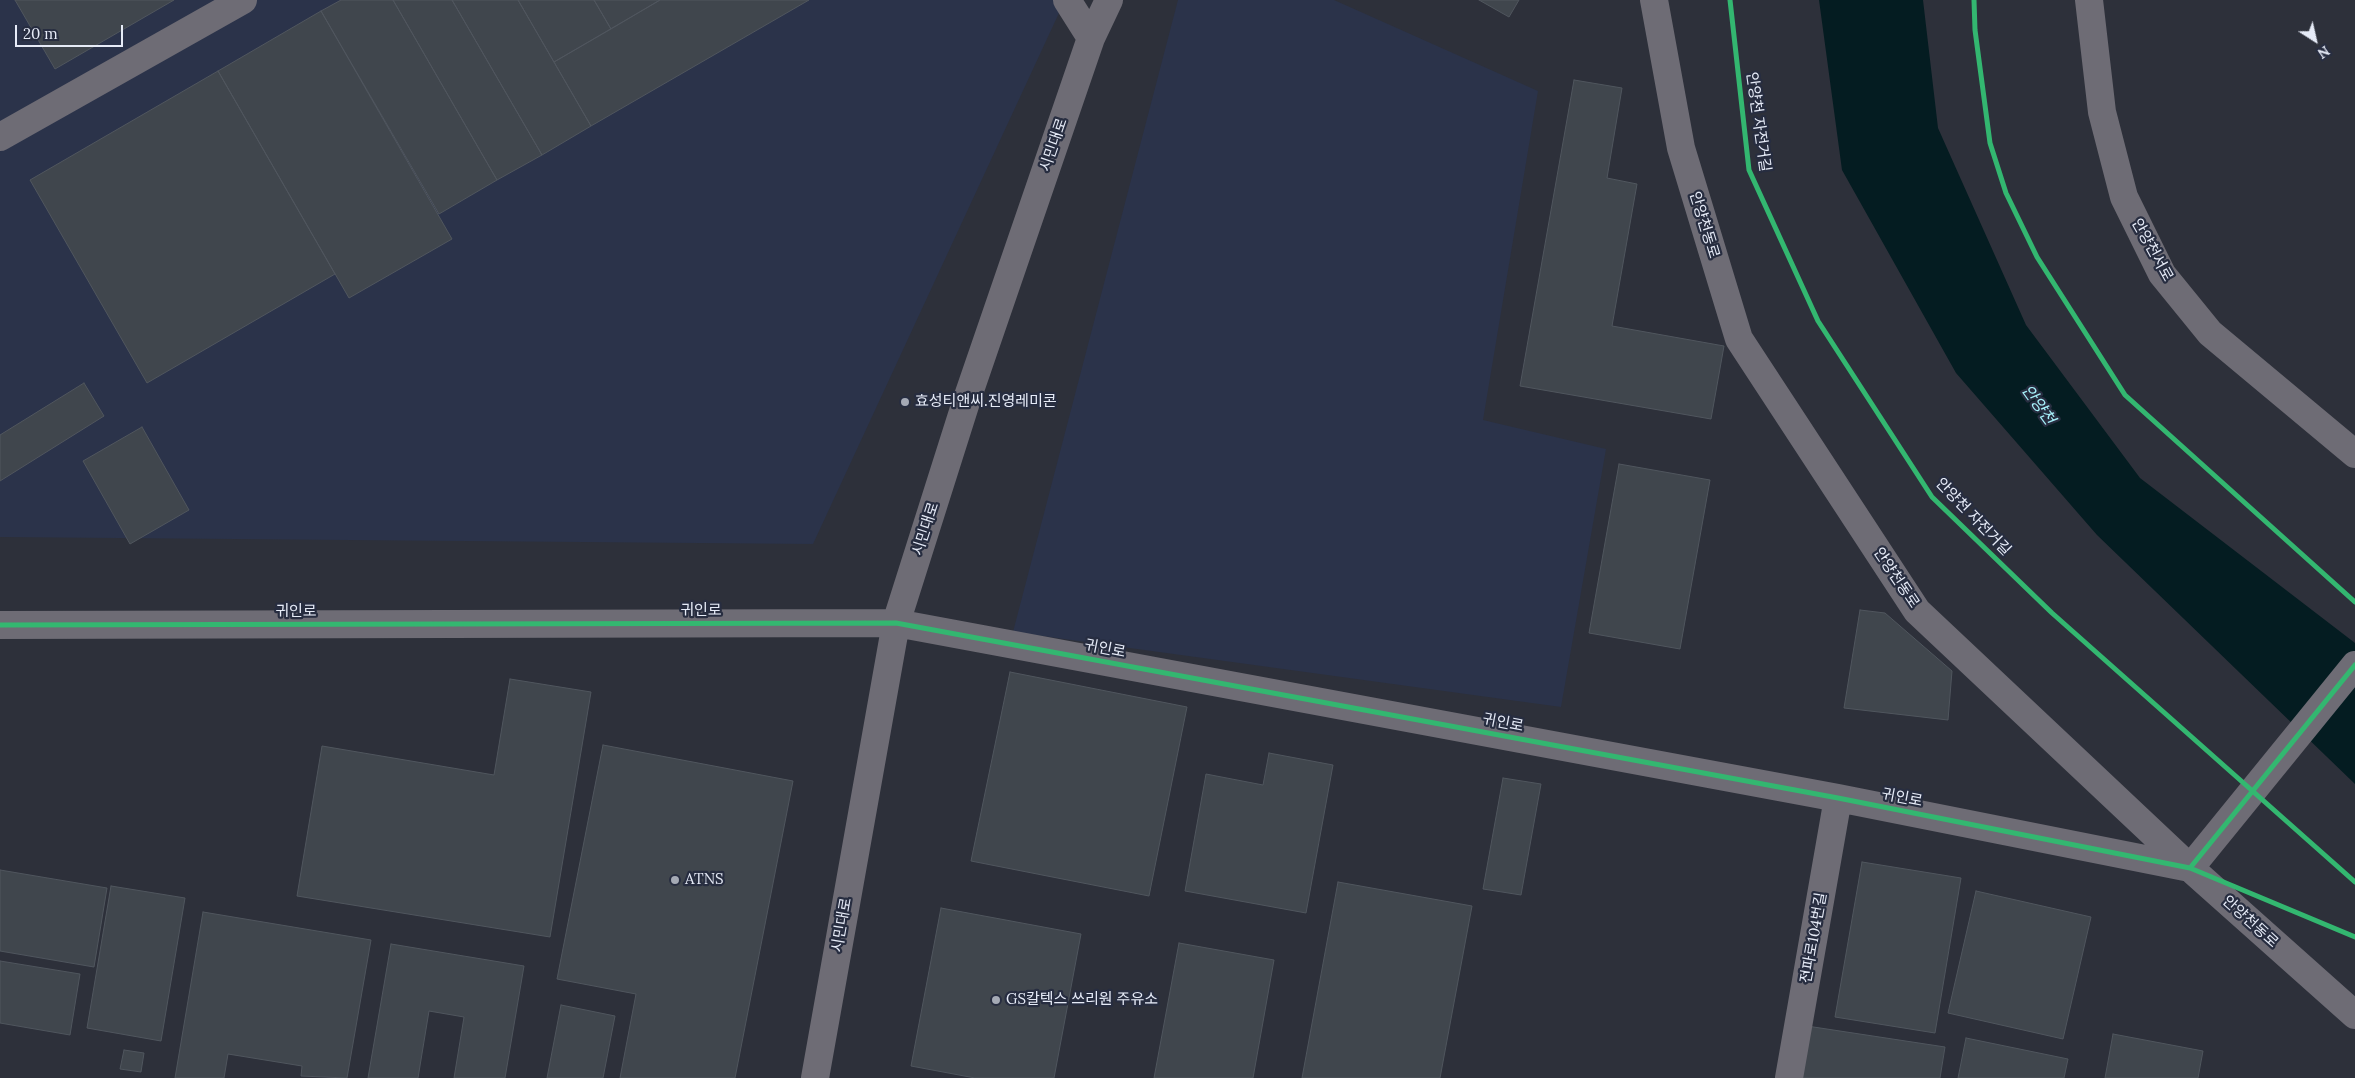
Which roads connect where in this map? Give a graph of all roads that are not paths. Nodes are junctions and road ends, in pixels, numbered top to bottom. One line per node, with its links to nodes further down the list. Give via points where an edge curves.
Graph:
1 (243, 0): 7 (street)
2 (1067, 0): 6 (street)
3 (1109, 0): 6 (street, 시민대로)
4 (1654, 0): 13 (street, 안양천동로, via 1681,148 1739,340 1917,611)
5 (2090, 0): 8 (street, 안양천서로, via 2102,112 2124,197 2162,274 2210,333)
6 (1091, 38): 9 (street, 시민대로, via 967,399)
7 (0, 137)
8 (2355, 454)
9 (896, 622): 10 (street, 귀인로); 12 (street, 귀인로); 15 (street, 시민대로)
10 (0, 625)
11 (2355, 665): 13 (street)
12 (1838, 798): 13 (street, 귀인로); 16 (street, 전파로104번길)
13 (2190, 868): 14 (street, 안양천동로)
14 (2355, 1015)
15 (814, 1078)
16 (1789, 1078)

